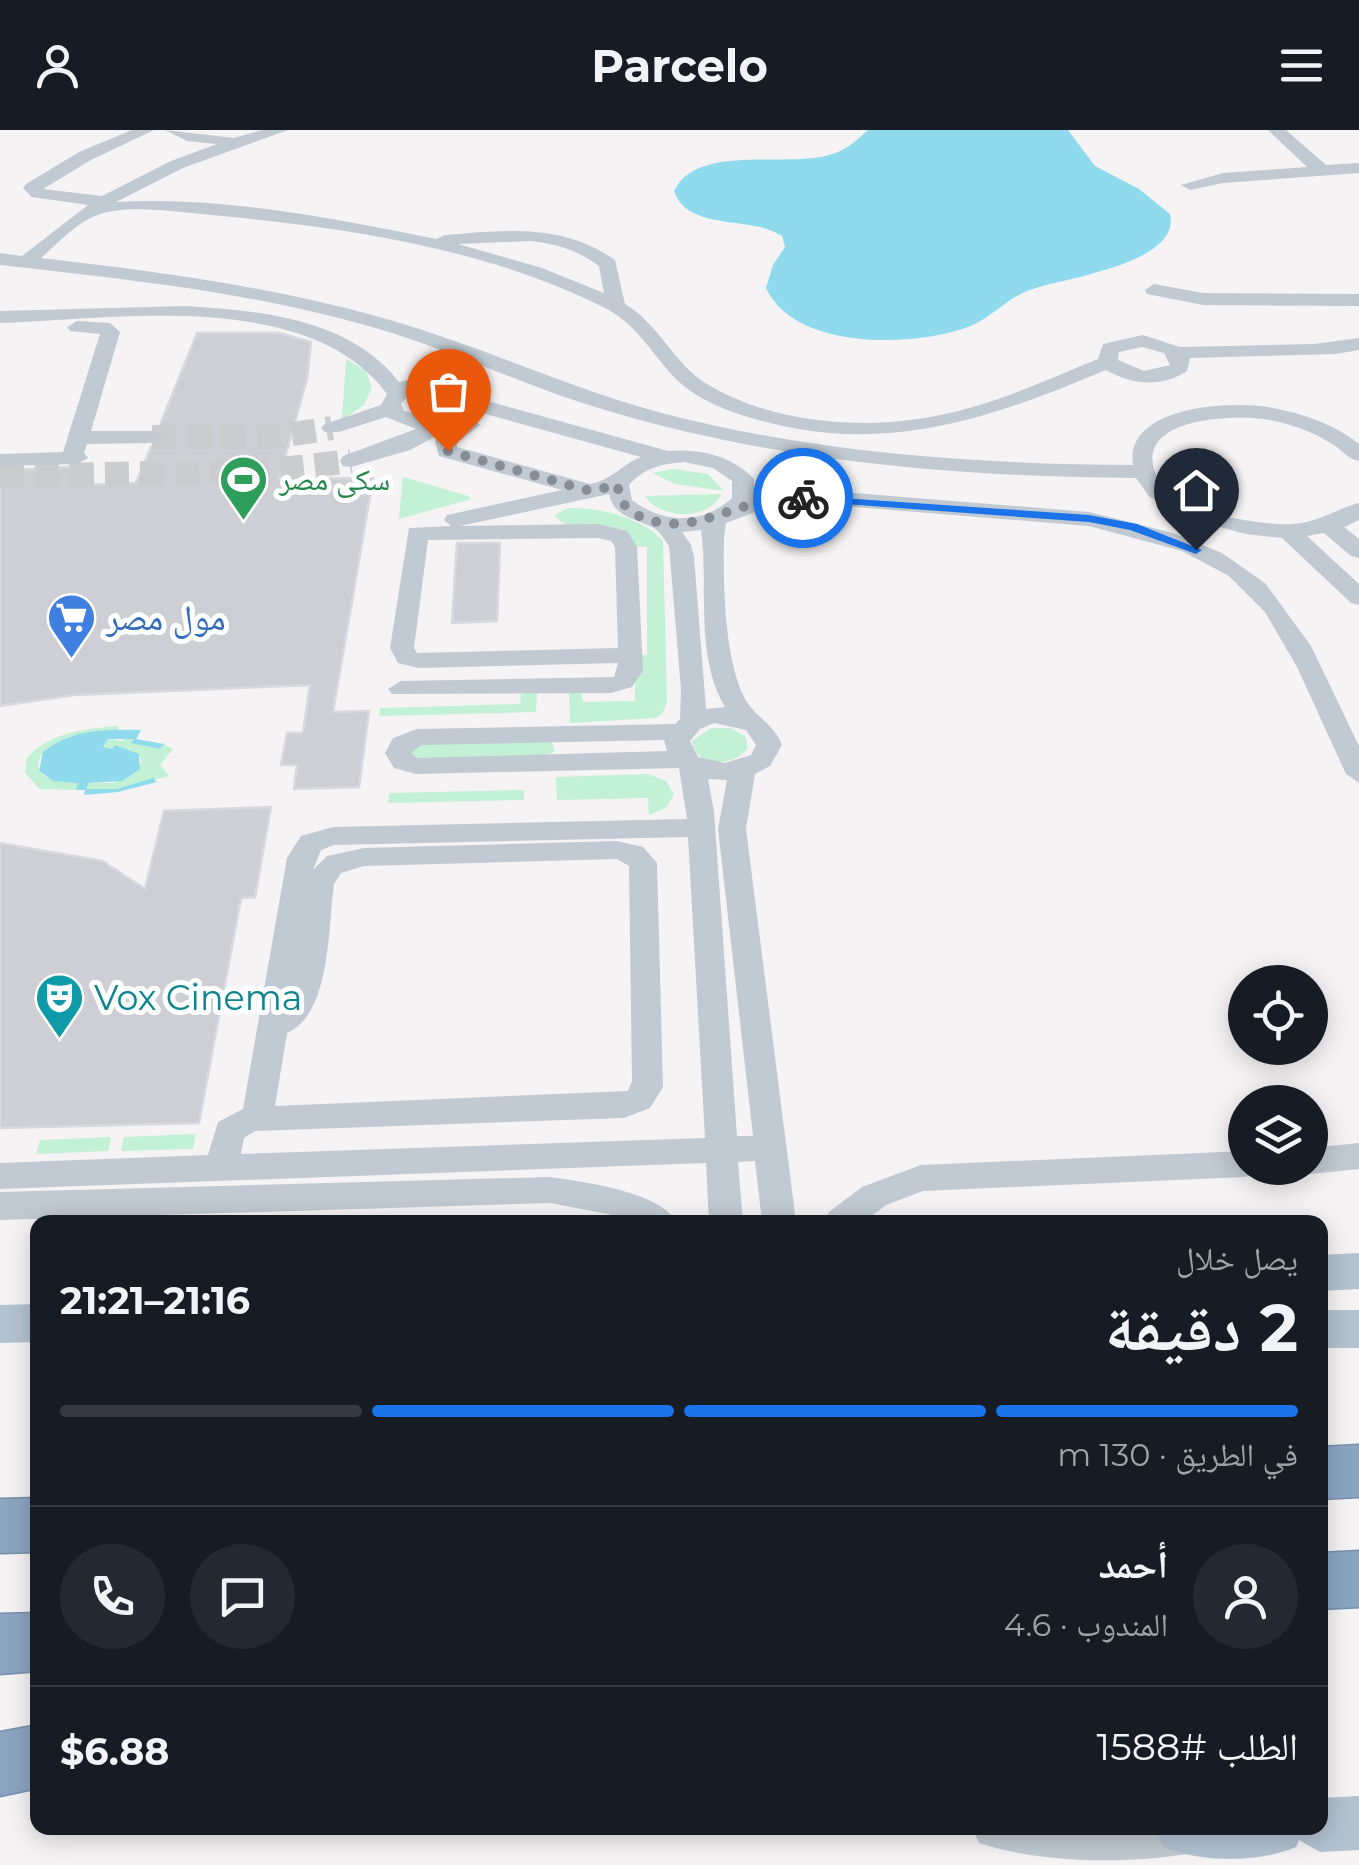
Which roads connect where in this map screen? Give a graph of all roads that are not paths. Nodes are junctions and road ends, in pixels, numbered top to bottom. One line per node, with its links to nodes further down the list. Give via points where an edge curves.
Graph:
1 (146, 130): 11 (street, via 32,188)
2 (173, 130): 5 (street)
3 (280, 130): 5 (street)
4 (1276, 130): 7 (street)
5 (198, 145): 9 (street)
6 (1359, 168): 7 (street)
7 (1322, 171): 8 (street)
8 (1190, 185)
9 (132, 188): 10 (street); 11 (street)
10 (150, 204): 11 (street); 12 (street)
11 (97, 206): 14 (street)
12 (419, 242): 17 (street, via 520,269); 17 (street, via 534,236 579,245 608,264)
13 (0, 259): 14 (street)
14 (26, 262): 34 (street, via 306,304 446,344 585,398 768,442 980,469)
15 (1154, 290): 16 (street, via 1221,300)
16 (1359, 300)
17 (616, 305): 23 (street, via 648,329 681,375 703,390 760,412 829,424 902,426 970,415)
18 (0, 317): 25 (street, via 182,313 282,323 359,353 377,368)
19 (103, 327): 20 (street); 21 (street, via 230,323); 31 (street, via 110,334)
20 (0, 329)
21 (243, 333)
22 (1359, 344): 24 (street, via 1317,351 1233,348)
23 (1108, 362): 24 (street); 24 (street, via 1106,352 1124,342 1153,342)
24 (1177, 390): 30 (street, via 1317,428); 34 (street, via 1163,427 1146,442)
25 (393, 400): 26 (street, via 431,380 458,382 475,392); 27 (street, via 394,415); 29 (street)
26 (462, 419): 27 (street); 29 (street, via 402,446); 32 (street); 35 (street, via 601,461); 36 (street, via 446,441 448,451)
27 (415, 424): 29 (street)
28 (152, 437): 31 (street)
29 (342, 445)
30 (1355, 446)
31 (76, 451): 33 (street)
32 (666, 457): 35 (street); 39 (street, via 703,458 734,470 746,490)
33 (0, 460)
34 (1144, 472): 42 (street, via 1163,495 1197,514)
35 (622, 479): 36 (street); 38 (street, via 622,503)
36 (590, 491): 44 (street, via 448,521)
37 (1359, 510): 41 (street)
38 (630, 511): 40 (street); 43 (street, via 574,503 553,508 550,521)
39 (725, 514): 40 (street); 50 (street, via 711,542 724,672); 58 (street, via 762,502 817,497 1089,519 1177,542 1215,558 1273,606)
40 (663, 523): 51 (street, via 682,557 694,690)
41 (1330, 525): 42 (street); 45 (street)
42 (1288, 531): 46 (street)
43 (569, 532): 44 (street); 47 (street, via 623,539)
44 (417, 534): 47 (street, via 402,648 407,658)
45 (1359, 551)
46 (1359, 598)
47 (630, 655): 48 (street, via 630,675 623,682)
48 (554, 687): 49 (street); 52 (street)
49 (401, 689)
50 (745, 718): 51 (street, via 713,715); 57 (street, via 763,730 769,745 761,760)
51 (687, 726): 53 (street); 56 (street, via 677,741)
52 (554, 734): 53 (street); 54 (street); 54 (street, via 417,738 398,752 416,766)
53 (599, 734): 55 (street, via 585,750)
54 (562, 762): 55 (street)
55 (600, 762): 56 (street)
56 (688, 762): 57 (street, via 715,772); 59 (street)
57 (742, 770): 62 (street, via 732,829)
58 (1359, 774)
59 (701, 828): 60 (street, via 321,838 301,858); 63 (street)
60 (272, 1027): 61 (street); 61 (street, via 303,1002 320,884 339,861 617,850 643,862 648,1081 637,1102)
61 (268, 1118): 66 (street); 68 (street, via 229,1131)
62 (769, 1148): 63 (street); 73 (street)
63 (719, 1149): 66 (street); 72 (street)
64 (1359, 1156): 65 (street)
65 (1328, 1159)
66 (269, 1164): 68 (street)
67 (1228, 1165): 74 (street, via 921,1178 874,1196)
68 (222, 1166): 69 (street)
69 (0, 1176)
70 (0, 1206): 71 (street, via 550,1190 613,1201)
71 (644, 1215)
72 (725, 1215)
73 (778, 1215)
74 (850, 1215)
75 (1359, 1271): 76 (main road)
76 (1328, 1273)
77 (30, 1323): 78 (main road)
78 (0, 1324)
79 (1359, 1329): 80 (main road)
80 (1328, 1330)
81 (1359, 1471): 82 (highway)
82 (1328, 1472)
83 (30, 1525): 84 (highway)
84 (0, 1526)
85 (1359, 1579): 86 (highway)
86 (1328, 1581)
87 (30, 1642): 88 (highway)
88 (0, 1644)
89 (30, 1758): 90 (highway)
90 (0, 1764)
91 (1359, 1823): 92 (main road)
92 (1328, 1825)
93 (1023, 1835): 94 (street, via 1074,1847 1142,1845)
94 (1178, 1835)

